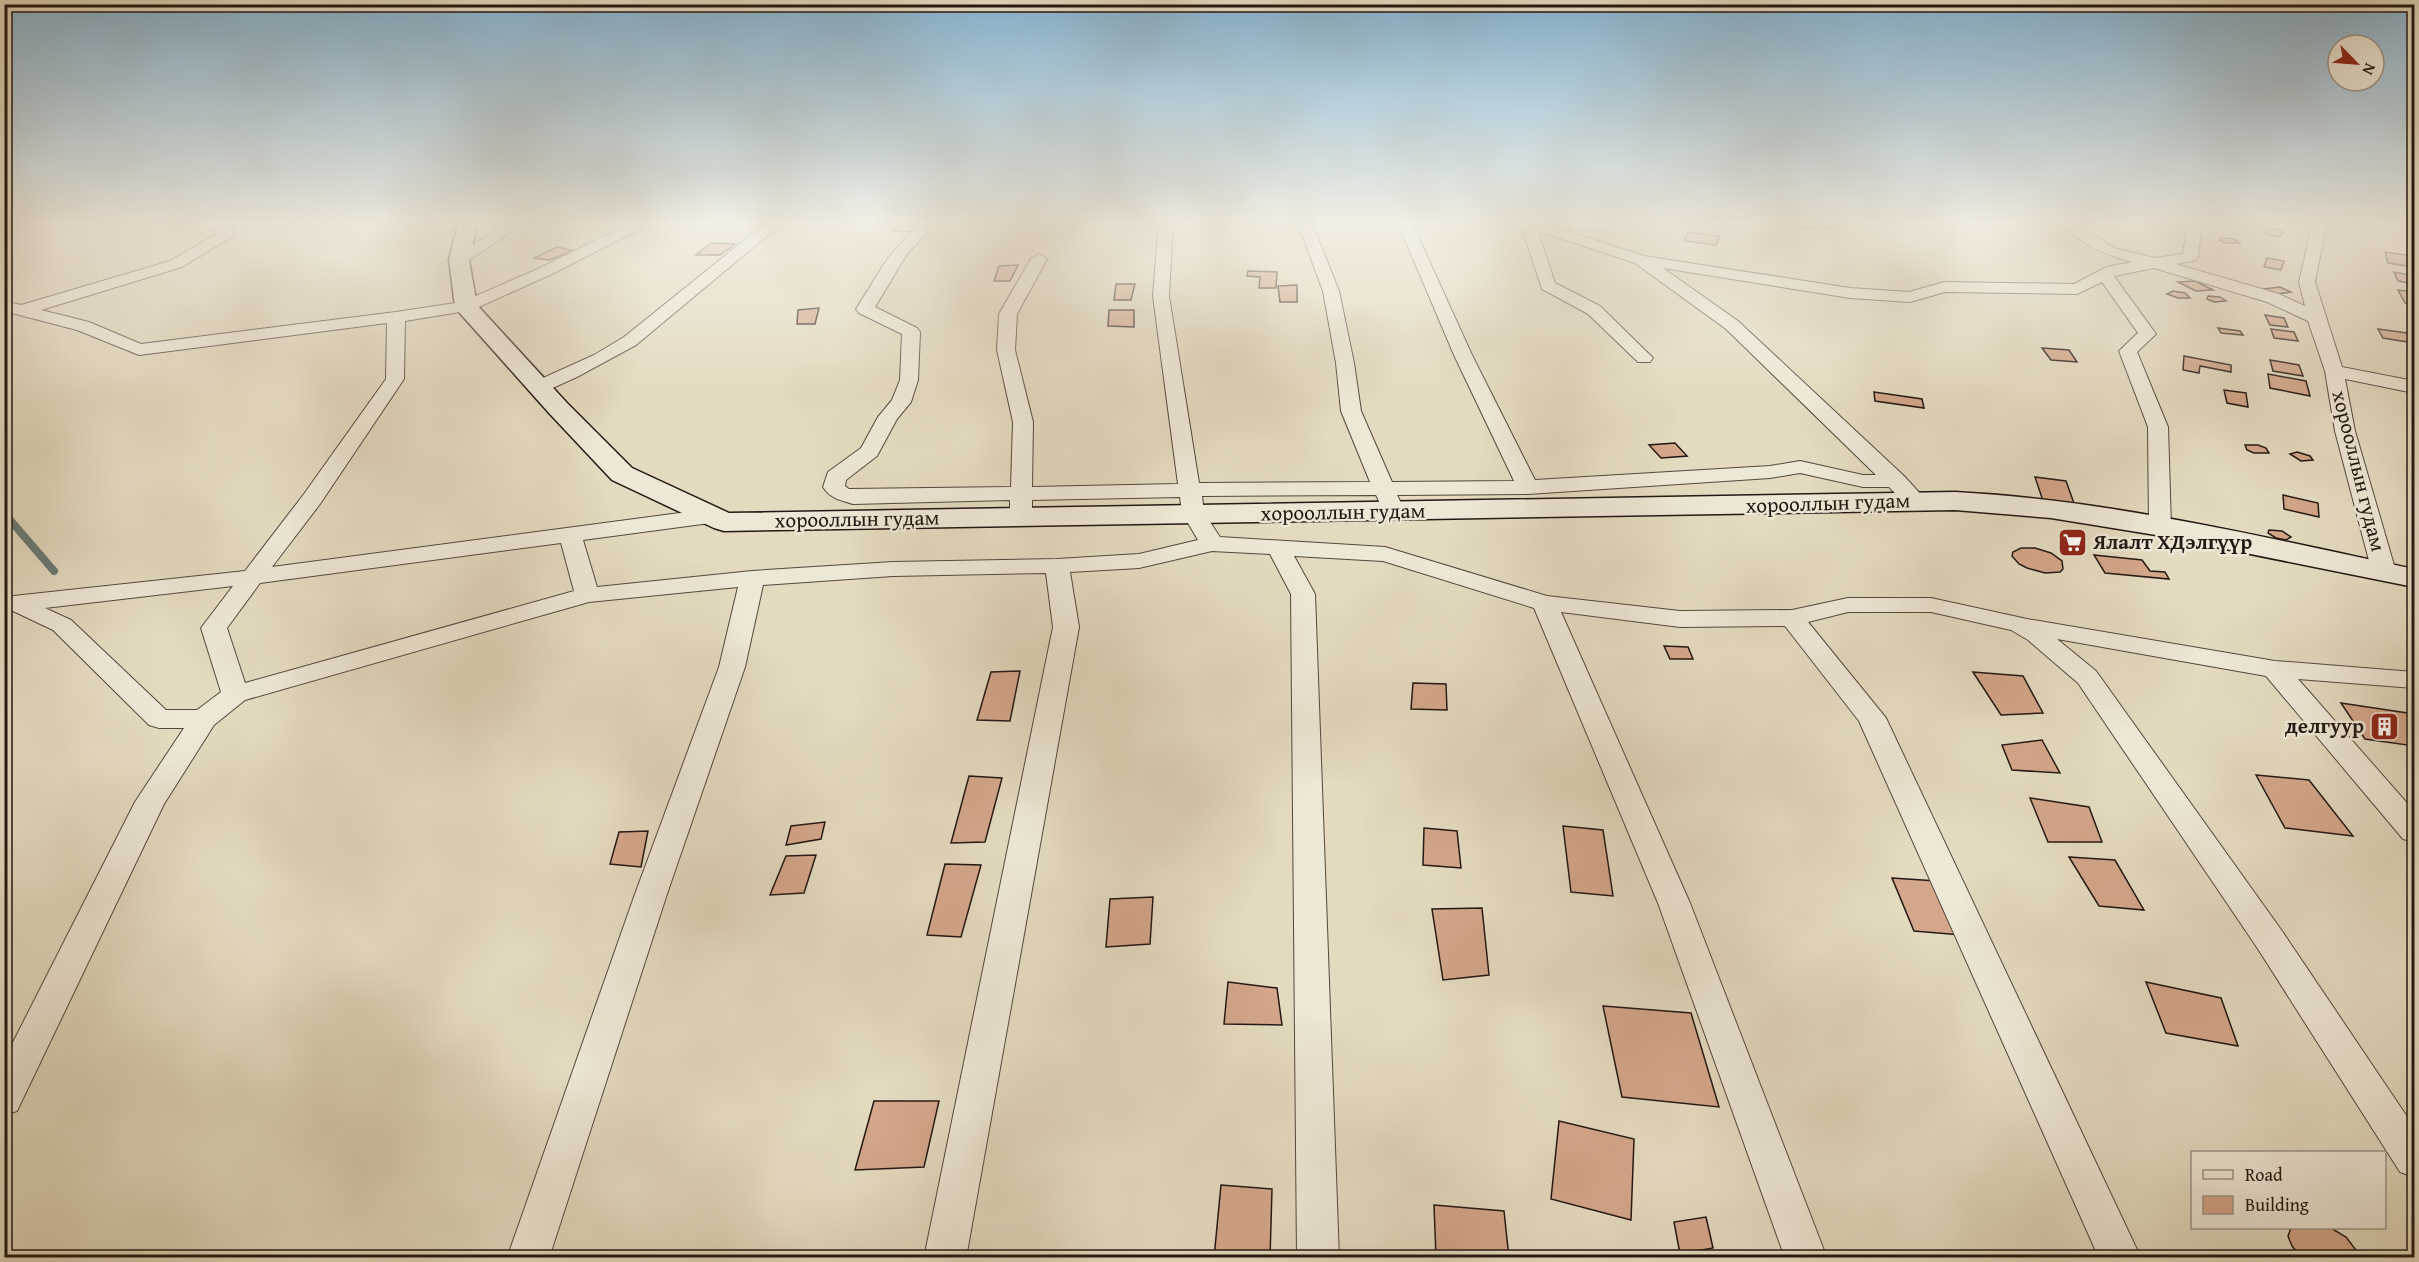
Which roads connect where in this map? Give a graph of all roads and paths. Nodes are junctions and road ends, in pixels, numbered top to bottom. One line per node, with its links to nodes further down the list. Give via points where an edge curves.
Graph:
1 (123, 280): 19 (street)
2 (462, 280): 18 (main road)
3 (527, 280): 18 (street)
4 (703, 280): 24 (street, via 642,333 599,360)
5 (881, 280): 30 (street, via 865,309 911,332 909,380 901,402 888,417 870,452 836,477 834,486 840,494 853,497)
6 (1027, 280): 30 (street, via 1008,314 1006,351 1023,422)
7 (1162, 280): 29 (street, via 1161,296)
8 (1327, 280): 28 (street, via 1351,411)
9 (1429, 280): 26 (street)
10 (1546, 280): 22 (street, via 1548,286 1594,310)
11 (1669, 280): 27 (street, via 1732,325)
12 (1767, 280): 13 (street, via 1850,293 1910,297 1944,287 2077,289)
13 (2094, 280)
14 (2109, 280): 32 (street, via 2146,334 2128,351 2158,427)
15 (2216, 280): 21 (street, via 2273,298)
16 (2307, 280): 21 (street, хорооллын гудам)
17 (4, 306): 19 (street)
18 (466, 306): 20 (street); 24 (main road, хорооллын гудам)
19 (23, 310): 20 (street, via 84,326 139,351)
20 (396, 317): 38 (street, via 395,379)
21 (2316, 318): 23 (street, хорооллын гудам)
22 (1644, 358)
23 (2334, 371): 25 (street, хорооллын гудам); 37 (street, хорооллын гудам, via 2345,431)
24 (539, 387): 31 (main road, хорооллын гудам, via 622,474)
25 (2415, 387)
26 (1528, 487): 27 (street, via 1800,467); 28 (street)
27 (1905, 490): 28 (main road, хорооллын гудам, via 1822,504); 32 (main road, хорооллын гудам)
28 (1389, 500): 29 (main road, хорооллын гудам)
29 (1191, 501): 30 (main road, хорооллын гудам); 34 (street)
30 (1021, 506): 31 (main road, хорооллын гудам, via 723,522)
31 (710, 516): 33 (street)
32 (2160, 527): 37 (main road, хорооллын гудам)
33 (570, 533): 38 (street); 41 (street)
34 (1212, 544): 35 (street); 36 (street, via 1139,561)
35 (1277, 546): 42 (street, via 1385,554); 55 (street, via 1303,594)
36 (1057, 566): 39 (street, via 893,569); 54 (street, via 1066,627)
37 (2384, 572): 40 (main road, хорооллын гудам)
38 (253, 577): 43 (street); 48 (street, via 214,628)
39 (752, 578): 41 (street); 53 (street, via 732,668)
40 (2415, 578)
41 (586, 595): 48 (street)
42 (1544, 603): 44 (street, via 1680,619); 56 (street, via 1674,903)
43 (9, 606): 49 (street, via 62,625 159,719)
44 (1792, 618): 45 (street, via 1848,605 1931,605); 57 (street, via 1872,718)
45 (2019, 624): 46 (street); 52 (street, via 2086,676 2270,940)
46 (2275, 669): 47 (street); 50 (street)
47 (2415, 680)
48 (235, 694): 49 (street)
49 (204, 719): 51 (street, via 150,802)
50 (2415, 831)
51 (4, 1099)
52 (2415, 1159)
53 (528, 1257)
54 (945, 1257)
55 (1318, 1257)
56 (1806, 1257)
57 (2120, 1257)

